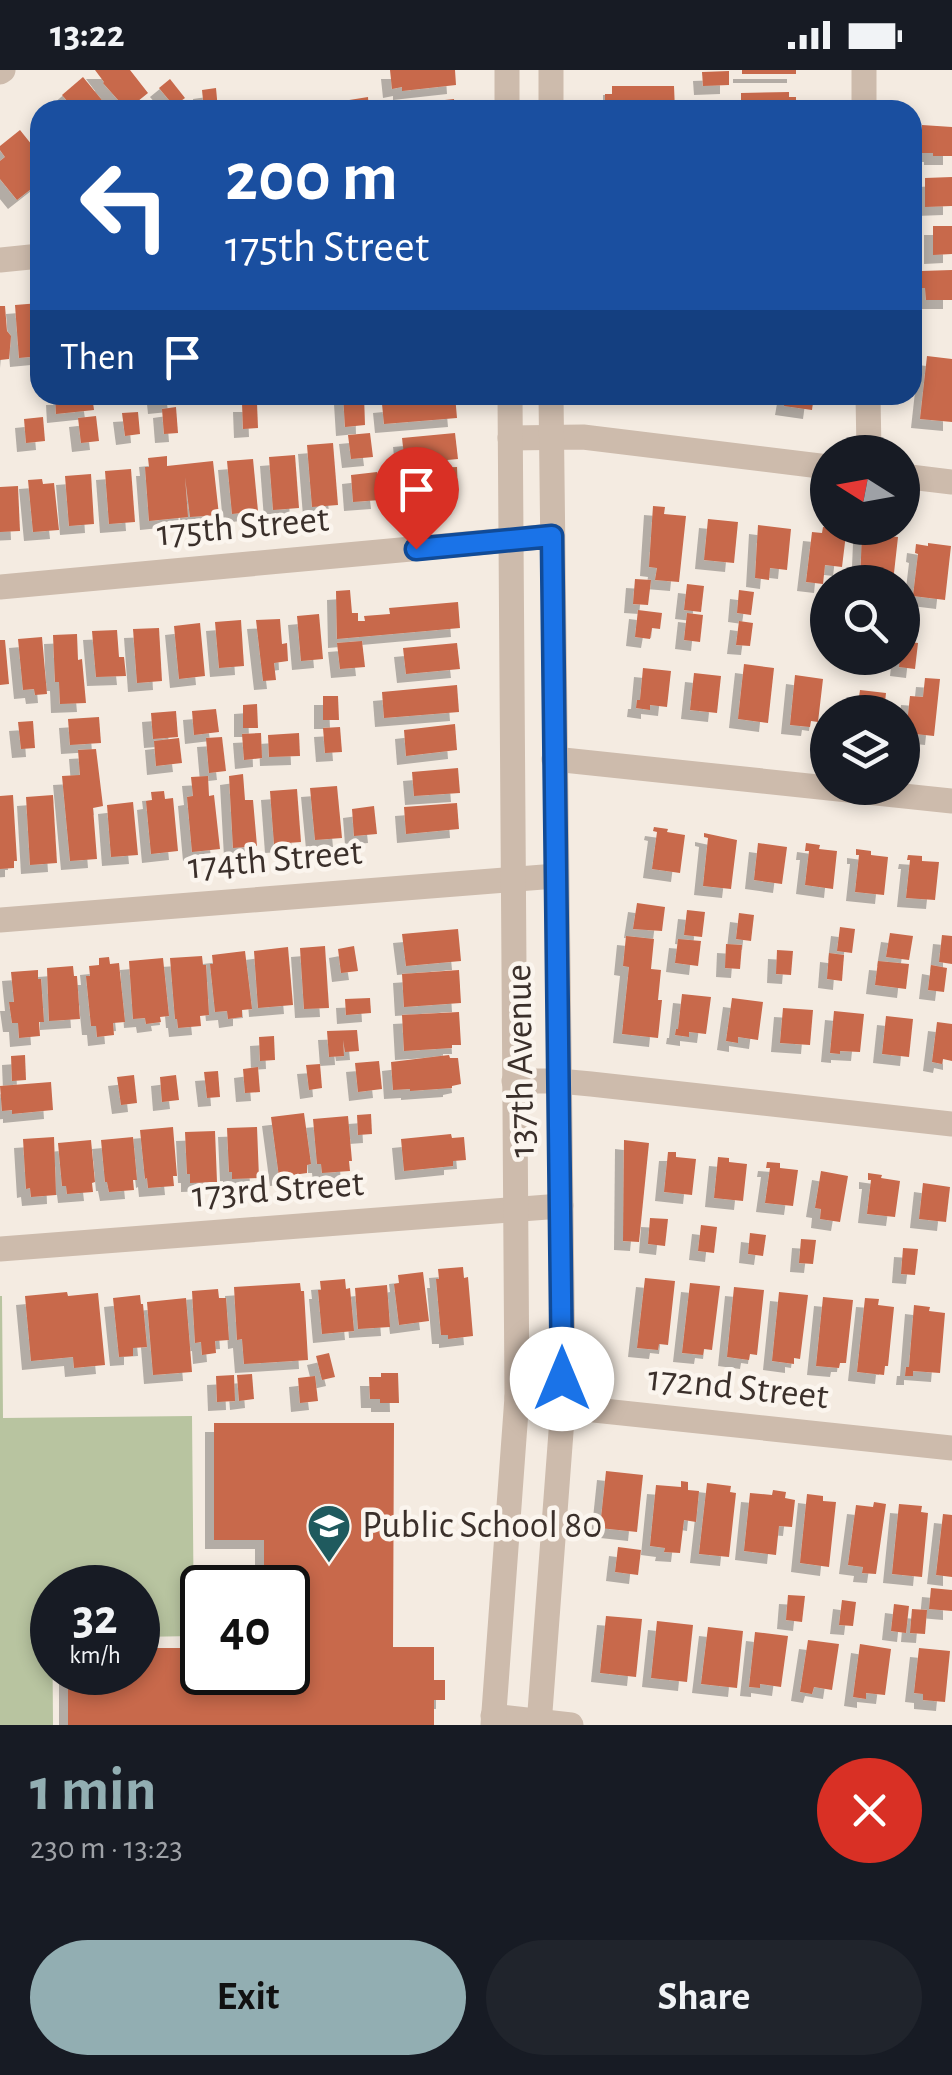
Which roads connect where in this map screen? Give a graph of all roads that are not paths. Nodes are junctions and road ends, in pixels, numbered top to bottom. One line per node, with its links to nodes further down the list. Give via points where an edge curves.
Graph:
1 (506, 70): 4 (street)
2 (551, 70): 5 (street)
3 (864, 70): 6 (street)
4 (508, 100)
5 (551, 100)
6 (864, 100)
7 (30, 257): 8 (street)
8 (0, 260)
9 (510, 405): 14 (street, 137th Avenue)
10 (551, 405): 13 (street, 137th Avenue)
11 (868, 405): 12 (street)
12 (868, 435)
13 (552, 437): 14 (street); 15 (street); 18 (street, 137th Avenue)
14 (510, 438): 19 (street, 137th Avenue)
15 (810, 466)
16 (920, 478): 17 (street)
17 (952, 482)
18 (552, 536): 19 (street, 175th Street); 21 (street, 137th Avenue)
19 (510, 540): 20 (street, 175th Street); 24 (street, 137th Avenue)
20 (0, 586)
21 (554, 758): 22 (street); 23 (street, 137th Avenue)
22 (952, 801)
23 (556, 876): 24 (street, 174th Street); 27 (street, 137th Avenue)
24 (512, 878): 25 (street, 174th Street); 26 (street, 137th Avenue)
25 (0, 920)
26 (514, 1081): 27 (street); 30 (street, 137th Avenue)
27 (559, 1081): 28 (street); 29 (street, 137th Avenue)
28 (952, 1124)
29 (561, 1206): 30 (street, 173rd Street); 33 (street, 137th Avenue)
30 (515, 1210): 31 (street, 173rd Street); 32 (street, 137th Avenue)
31 (0, 1249)
32 (517, 1397): 33 (street, 172nd Street); 35 (street, 137th Avenue)
33 (562, 1406): 34 (street, 172nd Street); 36 (street, 137th Avenue)
34 (952, 1448)
35 (493, 1720): 36 (street)
36 (539, 1723): 37 (street)
37 (571, 1725)

